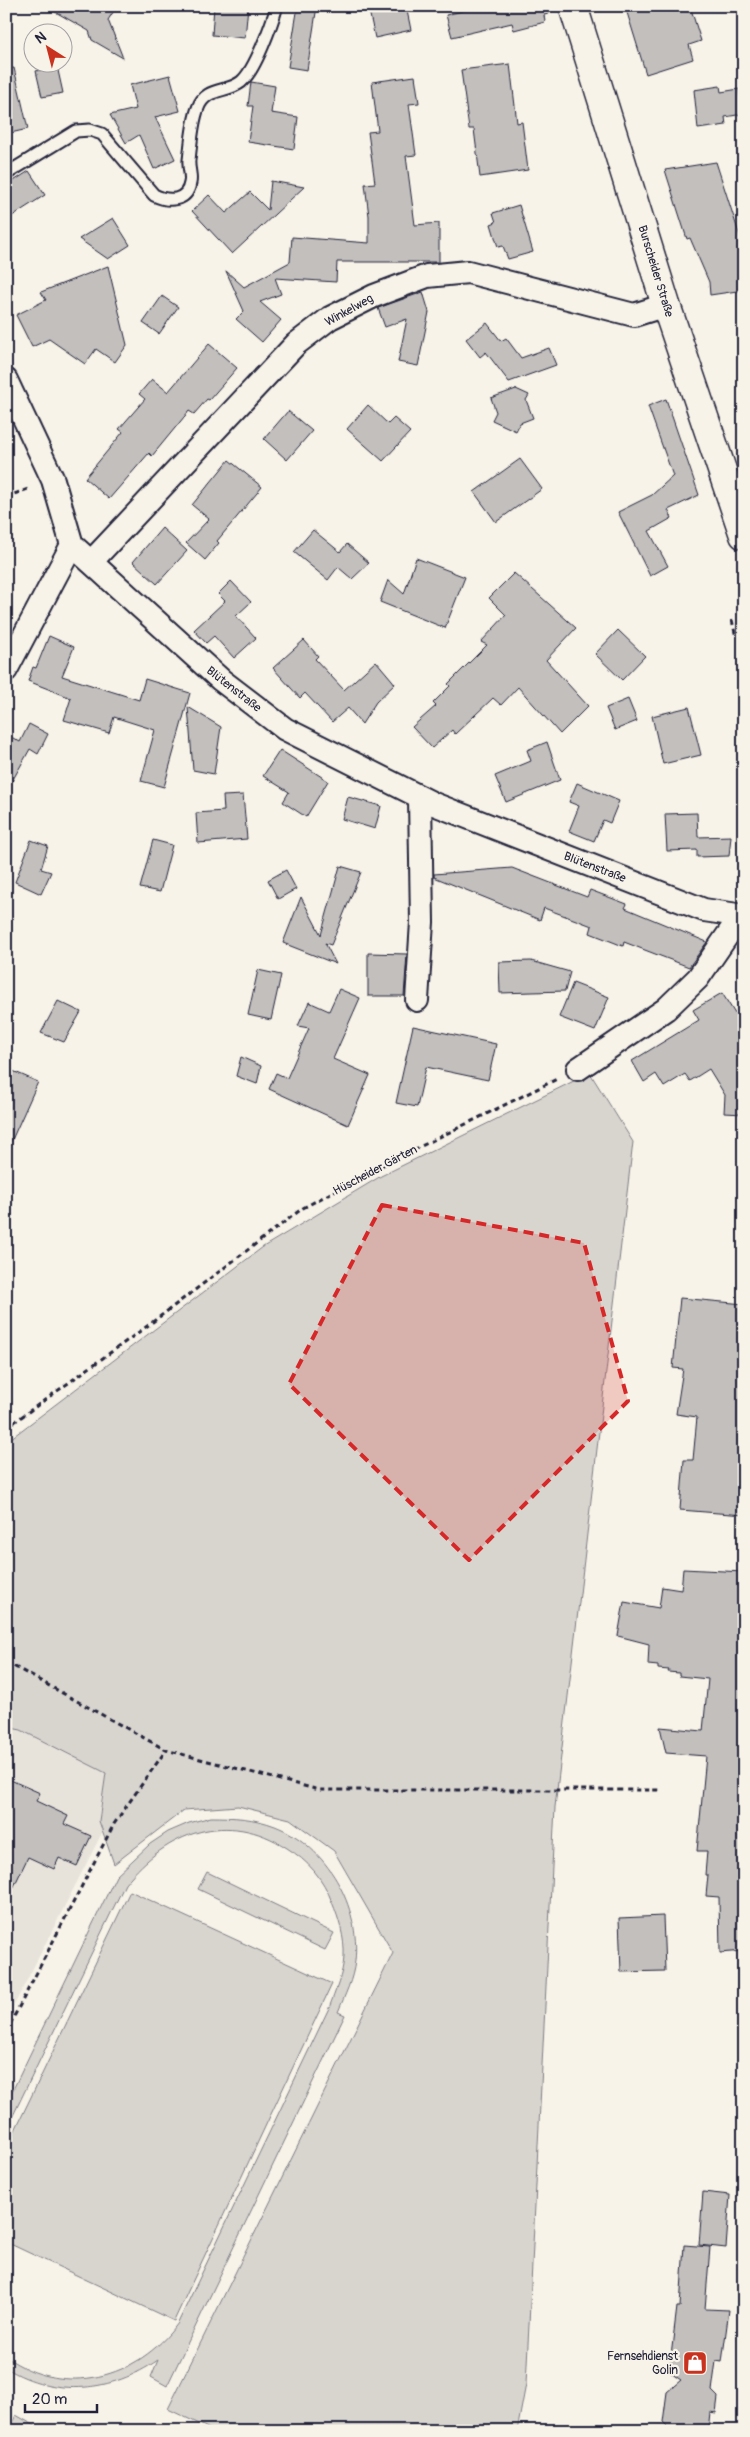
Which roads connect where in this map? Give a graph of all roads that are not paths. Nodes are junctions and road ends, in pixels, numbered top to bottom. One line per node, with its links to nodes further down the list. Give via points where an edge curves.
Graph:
1 (277, 6): 3 (lane, via 269,34 242,81 205,96 198,107 188,163 190,183 185,194 176,200 165,201 154,195 102,134 90,130 76,131)
2 (573, 6): 4 (main road, Burscheider Straße)
3 (6, 174)
4 (666, 305): 6 (main road, Burscheider Straße); 8 (street, Winkelweg, via 634,315 468,272 427,276 374,296 330,318 296,344)
5 (6, 380): 7 (street, via 53,480)
6 (744, 535)
7 (72, 545): 8 (street, Blütenstraße); 9 (street)
8 (91, 562): 10 (street, Blütenstraße, via 220,680 285,728)
9 (6, 670)
10 (420, 798): 11 (street, Blütenstraße, via 704,910); 12 (street, via 422,922)
11 (742, 916): 13 (street, via 698,978 666,1009)
12 (417, 1000)
13 (578, 1069)

